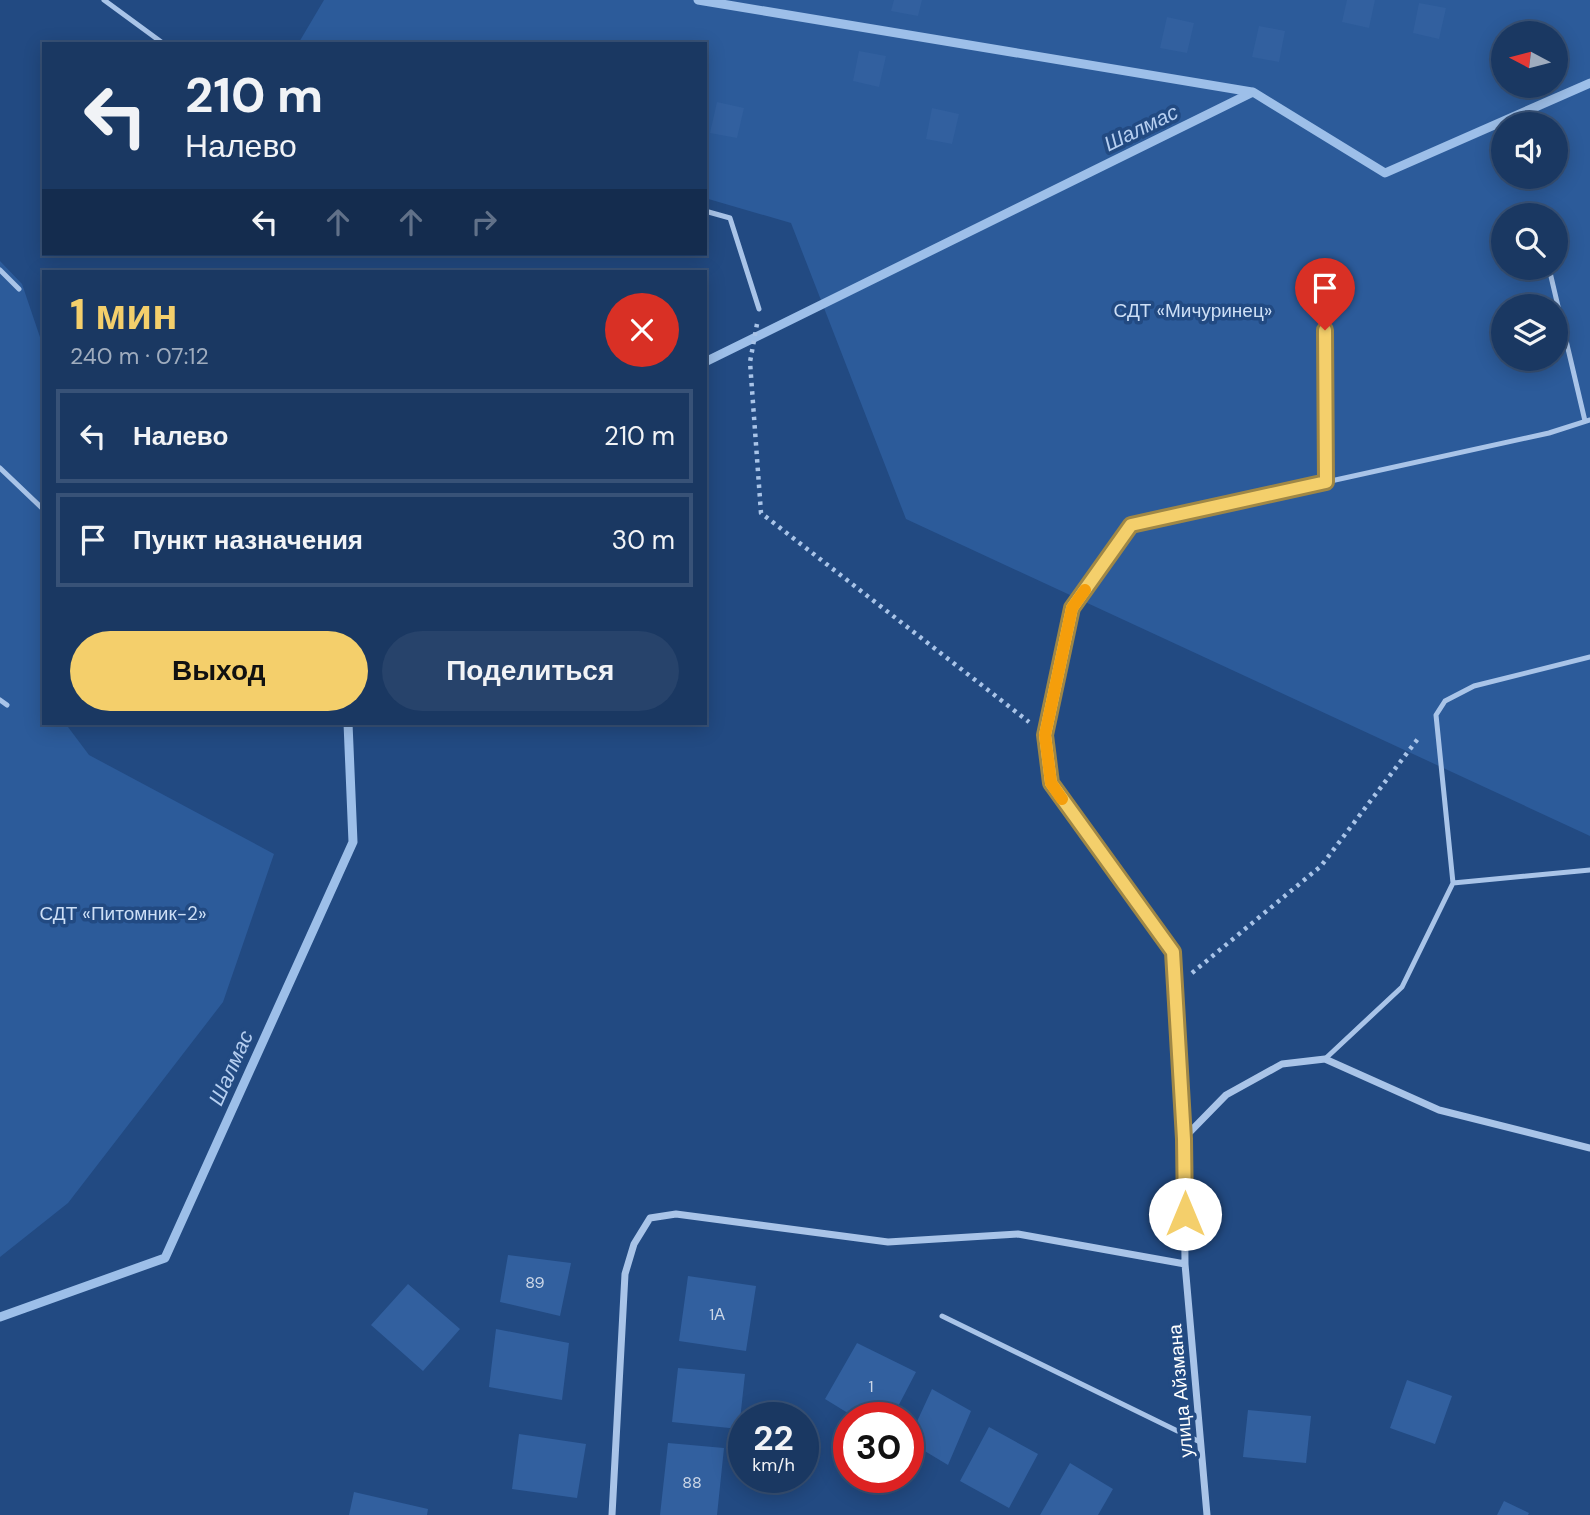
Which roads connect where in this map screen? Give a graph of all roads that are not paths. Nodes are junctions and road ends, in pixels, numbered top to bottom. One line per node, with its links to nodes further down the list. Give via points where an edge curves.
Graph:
1 (104, 0): 2 (lane)
2 (161, 42)
3 (707, 212): 8 (lane, via 730,218)
4 (0, 271): 7 (lane)
5 (1324, 280): 11 (lane)
6 (1552, 280): 9 (lane)
7 (19, 289)
8 (759, 309)
9 (1587, 421): 11 (lane)
10 (0, 468): 12 (lane)
11 (1326, 482): 19 (lane, via 1131,525 1072,608 1045,735 1051,783 1173,952)
12 (42, 508)
13 (1590, 657): 17 (lane, via 1474,686 1445,701 1436,715)
14 (0, 700): 15 (lane)
15 (7, 705)
16 (1590, 870): 17 (lane)
17 (1452, 883): 18 (lane, via 1402,987)
18 (1325, 1059): 19 (street, via 1283,1064 1226,1095); 20 (street, via 1439,1110)
19 (1184, 1139): 21 (street, улица Айзмана)
20 (1590, 1148)
21 (1185, 1264): 23 (street, улица Айзмана); 24 (street, via 1018,1234 888,1242 676,1214 650,1219 634,1244 625,1274)
22 (942, 1316): 23 (lane)
23 (1200, 1442): 25 (street, улица Айзмана)
24 (612, 1515)
25 (1207, 1515)

